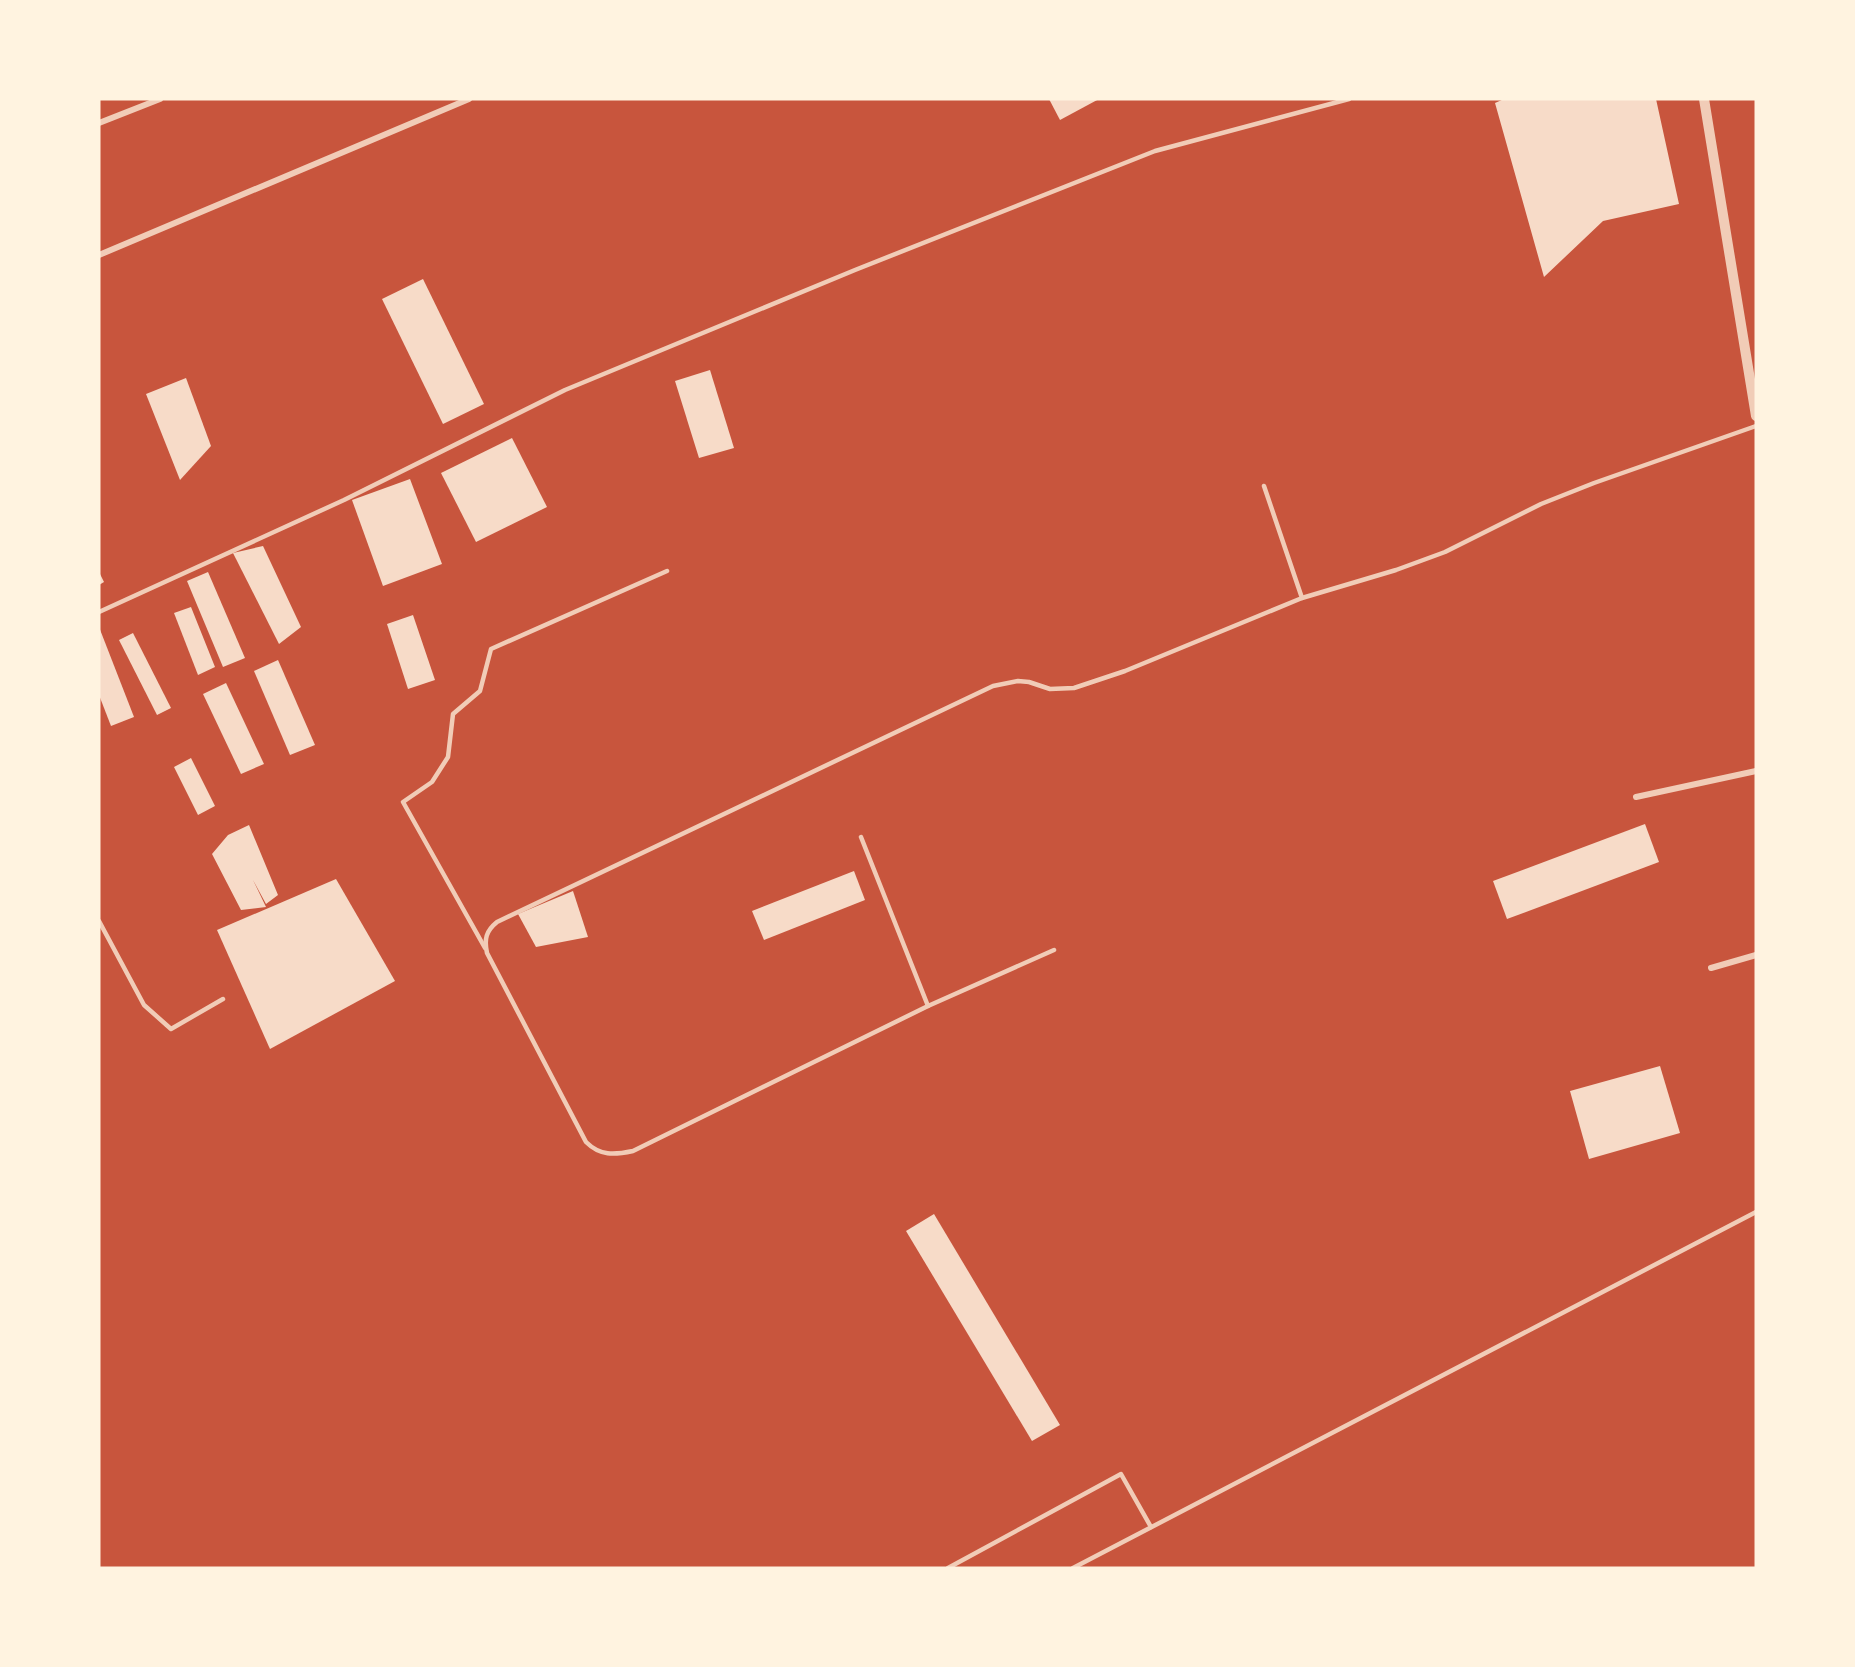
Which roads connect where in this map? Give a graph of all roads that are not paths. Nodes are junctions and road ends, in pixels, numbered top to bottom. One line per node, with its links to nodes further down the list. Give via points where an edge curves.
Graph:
1 (160, 99): 5 (street)
2 (469, 99): 6 (street)
3 (1349, 99): 12 (lane, via 1155,152 844,274 565,390 344,500)
4 (1704, 99): 7 (street)
5 (99, 123)
6 (99, 255)
7 (1756, 416)
8 (1756, 426): 11 (lane, via 1541,504 1445,552)
9 (1264, 486): 11 (lane)
10 (667, 571): 18 (lane, via 491,649 480,691 453,714 448,757 432,782 403,802)
11 (1302, 598): 18 (lane, via 1074,688 1050,689 1018,681 993,686 497,921 486,935)
12 (99, 612)
13 (1756, 771): 14 (street)
14 (1636, 797)
15 (861, 837): 22 (lane)
16 (99, 921): 21 (lane, via 144,1005 171,1029)
17 (1054, 950): 22 (lane)
18 (487, 953): 22 (lane, via 586,1142 605,1154 633,1150)
19 (1756, 955): 20 (street)
20 (1710, 968)
21 (223, 999)
22 (928, 1006)
23 (1756, 1212): 24 (lane)
24 (1151, 1527): 25 (lane, via 1121,1474); 26 (lane)
25 (948, 1568)
26 (1073, 1568)

